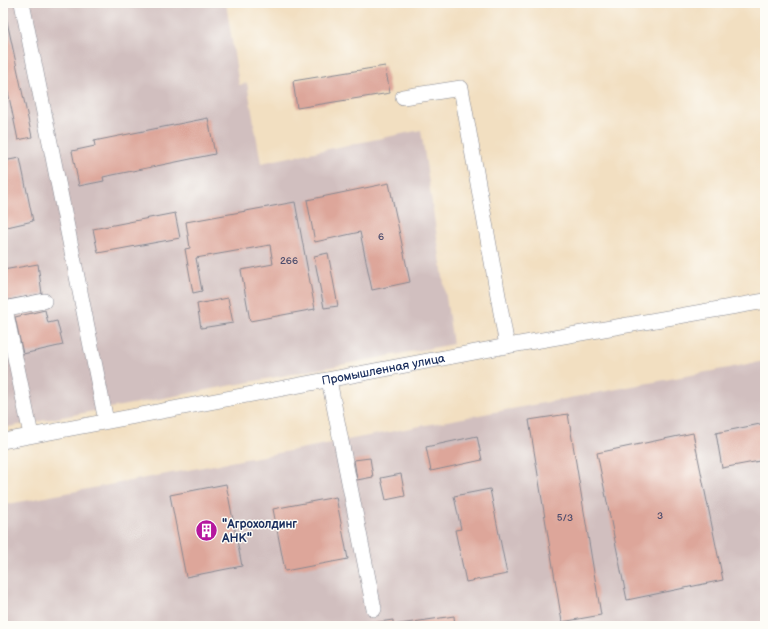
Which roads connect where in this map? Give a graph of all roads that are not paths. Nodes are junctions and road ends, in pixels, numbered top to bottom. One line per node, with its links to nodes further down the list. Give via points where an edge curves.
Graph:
1 (22, 3): 8 (street)
2 (403, 97): 6 (street, via 461,88)
3 (44, 301): 5 (street)
4 (765, 301): 6 (street, Промышленная улица)
5 (4, 309): 9 (street)
6 (507, 346): 7 (street, Промышленная улица)
7 (329, 380): 8 (street, Промышленная улица); 11 (street)
8 (106, 421): 9 (street, Промышленная улица)
9 (31, 435): 10 (street, Промышленная улица)
10 (3, 441)
11 (374, 608)

